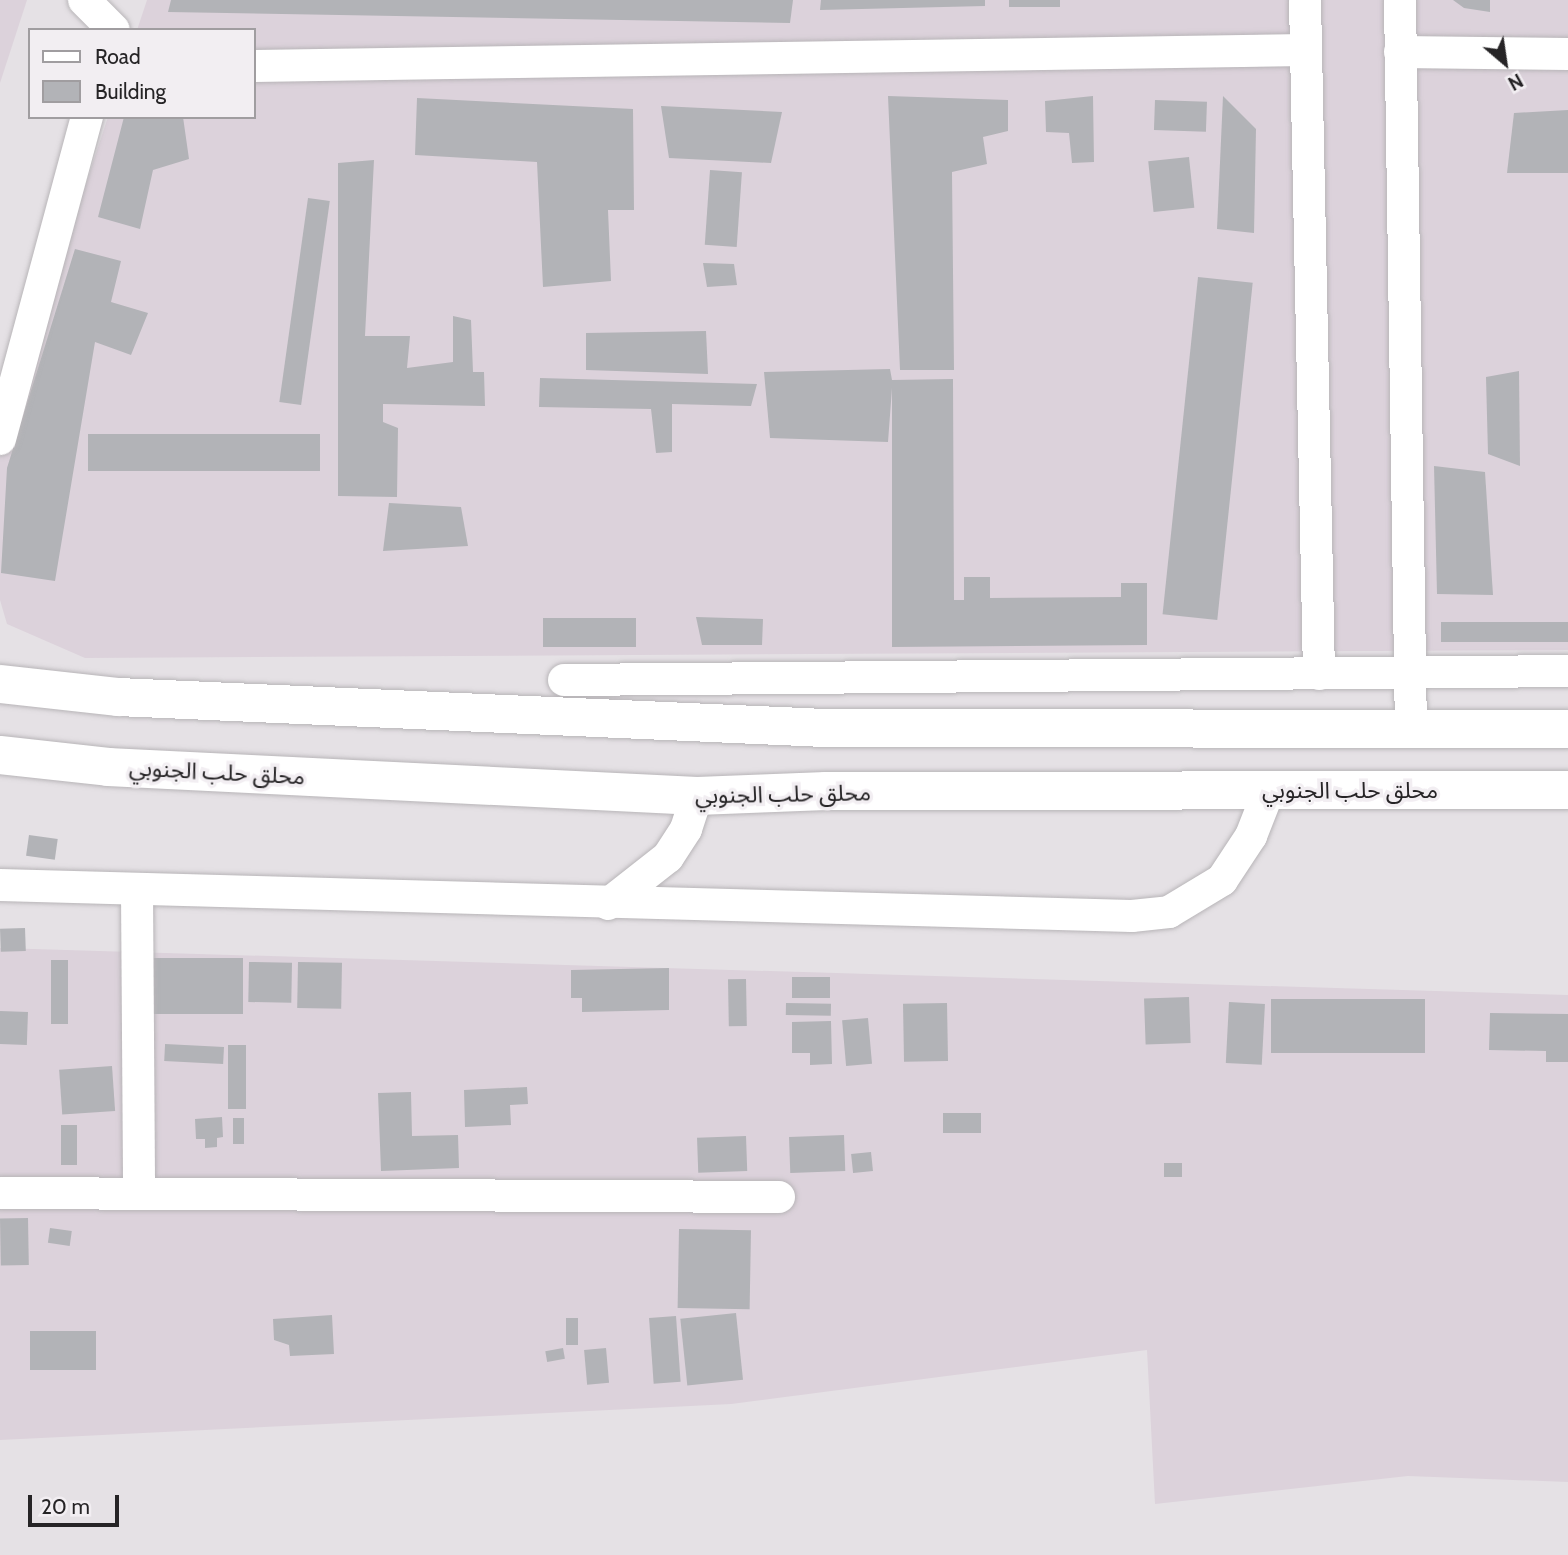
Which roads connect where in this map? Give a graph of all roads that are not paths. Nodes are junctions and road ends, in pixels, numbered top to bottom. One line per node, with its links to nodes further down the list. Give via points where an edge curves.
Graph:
1 (84, 0): 4 (street)
2 (1305, 0): 5 (street)
3 (1400, 0): 6 (street)
4 (114, 22)
5 (1305, 50): 8 (street); 13 (street)
6 (1400, 52): 7 (street); 11 (street)
7 (1568, 54)
8 (256, 66)
9 (86, 119): 10 (street)
10 (0, 439)
11 (1408, 671): 12 (street); 13 (street); 16 (street)
12 (1568, 671)
13 (1319, 674): 14 (street)
14 (564, 680)
15 (0, 684): 16 (highway, via 118,697 826,728)
16 (1411, 729): 17 (highway)
17 (1568, 729)
18 (0, 755): 21 (highway, محلق حلب الجنوبي, via 108,767)
19 (1269, 790): 20 (highway, محلق حلب الجنوبي); 21 (highway, محلق حلب الجنوبي); 24 (street, via 1251,836 1222,880 1169,912 1132,916)
20 (1568, 790)
21 (697, 796): 24 (street, via 686,829 668,857)
22 (0, 885): 23 (street)
23 (137, 892): 24 (street); 25 (street)
24 (608, 904)
25 (139, 1192): 26 (street); 27 (street)
26 (0, 1193)
27 (779, 1197)

